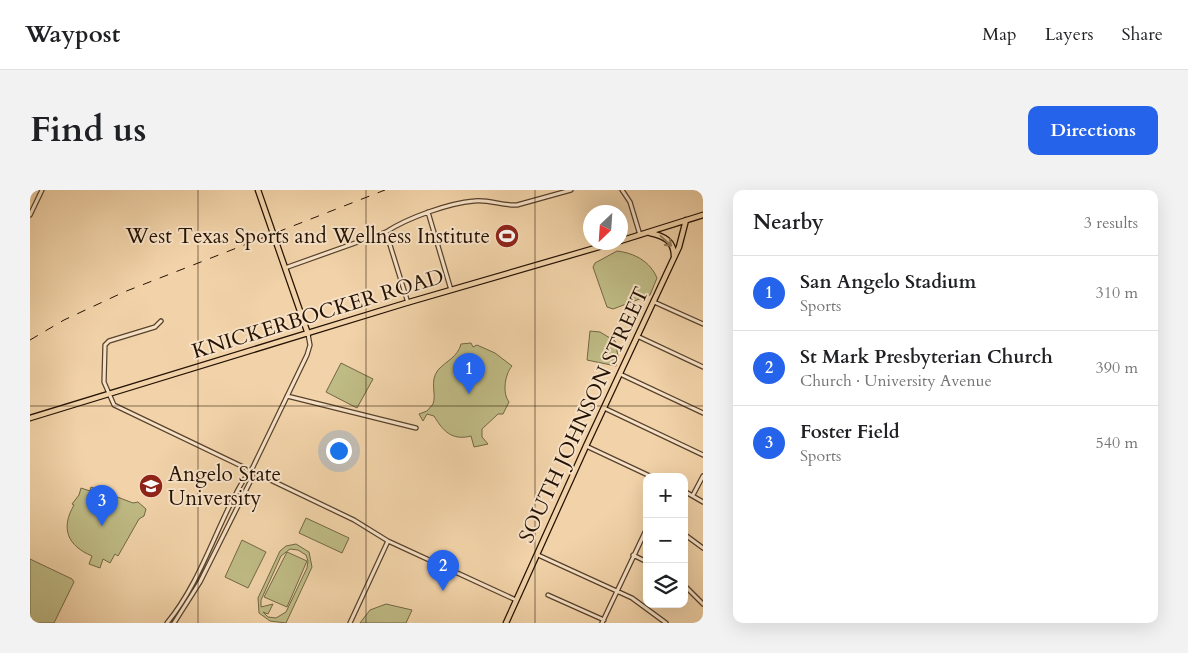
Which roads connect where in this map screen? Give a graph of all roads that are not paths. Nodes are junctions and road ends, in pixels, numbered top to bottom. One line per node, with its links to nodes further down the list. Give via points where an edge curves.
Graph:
1 (42, 190): 6 (street)
2 (258, 190): 15 (main road)
3 (572, 190): 5 (street, via 517,205 474,201)
4 (622, 190): 11 (street, via 630,202)
5 (428, 212): 9 (street, via 400,222); 16 (street)
6 (30, 215)
7 (703, 215): 8 (main road)
8 (686, 220): 10 (main road); 14 (main road, SOUTH JOHNSON STREET)
9 (386, 232): 15 (street); 17 (street)
10 (649, 232): 11 (main road); 14 (main road, one-way to 14, via 669,241)
11 (640, 236): 12 (main road)
12 (628, 239)
13 (588, 250): 16 (main road, KNICKERBOCKER ROAD)
14 (674, 258): 18 (main road, SOUTH JOHNSON STREET)
15 (285, 268): 21 (main road)
16 (451, 290): 17 (main road, KNICKERBOCKER ROAD)
17 (408, 302): 21 (main road, KNICKERBOCKER ROAD)
18 (654, 302): 20 (street); 22 (main road, SOUTH JOHNSON STREET)
19 (161, 321): 25 (street, via 155,328 110,340 105,345 104,382)
20 (703, 324)
21 (308, 334): 25 (main road, KNICKERBOCKER ROAD); 26 (street, via 310,345)
22 (637, 336): 23 (street); 24 (main road, SOUTH JOHNSON STREET)
23 (703, 367)
24 (620, 374): 27 (main road, SOUTH JOHNSON STREET); 28 (street)
25 (108, 394): 29 (main road, KNICKERBOCKER ROAD); 33 (street, via 117,407)
26 (287, 396): 30 (street); 33 (street)
27 (604, 408): 31 (main road, SOUTH JOHNSON STREET); 32 (street)
28 (703, 414)
29 (30, 418)
30 (416, 428)
31 (586, 446): 34 (street); 44 (main road, SOUTH JOHNSON STREET)
32 (703, 455)
33 (251, 471): 41 (street, via 354,520); 52 (street, via 246,475 191,586); 53 (street, via 252,478 200,582)
34 (643, 473)
35 (703, 476): 37 (street)
36 (688, 493): 37 (street)
37 (693, 495): 38 (street)
38 (703, 502)
39 (643, 536): 43 (street)
40 (688, 537): 42 (street)
41 (388, 541): 49 (street); 54 (street)
42 (703, 548)
43 (634, 555): 45 (street); 47 (street)
44 (538, 556): 47 (street); 49 (main road, SOUTH JOHNSON STREET)
45 (643, 560)
46 (688, 588): 50 (street)
47 (616, 590): 51 (street); 56 (street, via 645,606)
48 (548, 595): 51 (street)
49 (517, 601): 55 (main road, SOUTH JOHNSON STREET)
50 (703, 604)
51 (603, 621)
52 (167, 623)
53 (174, 623)
54 (350, 623)
55 (506, 623)
56 (666, 623)

